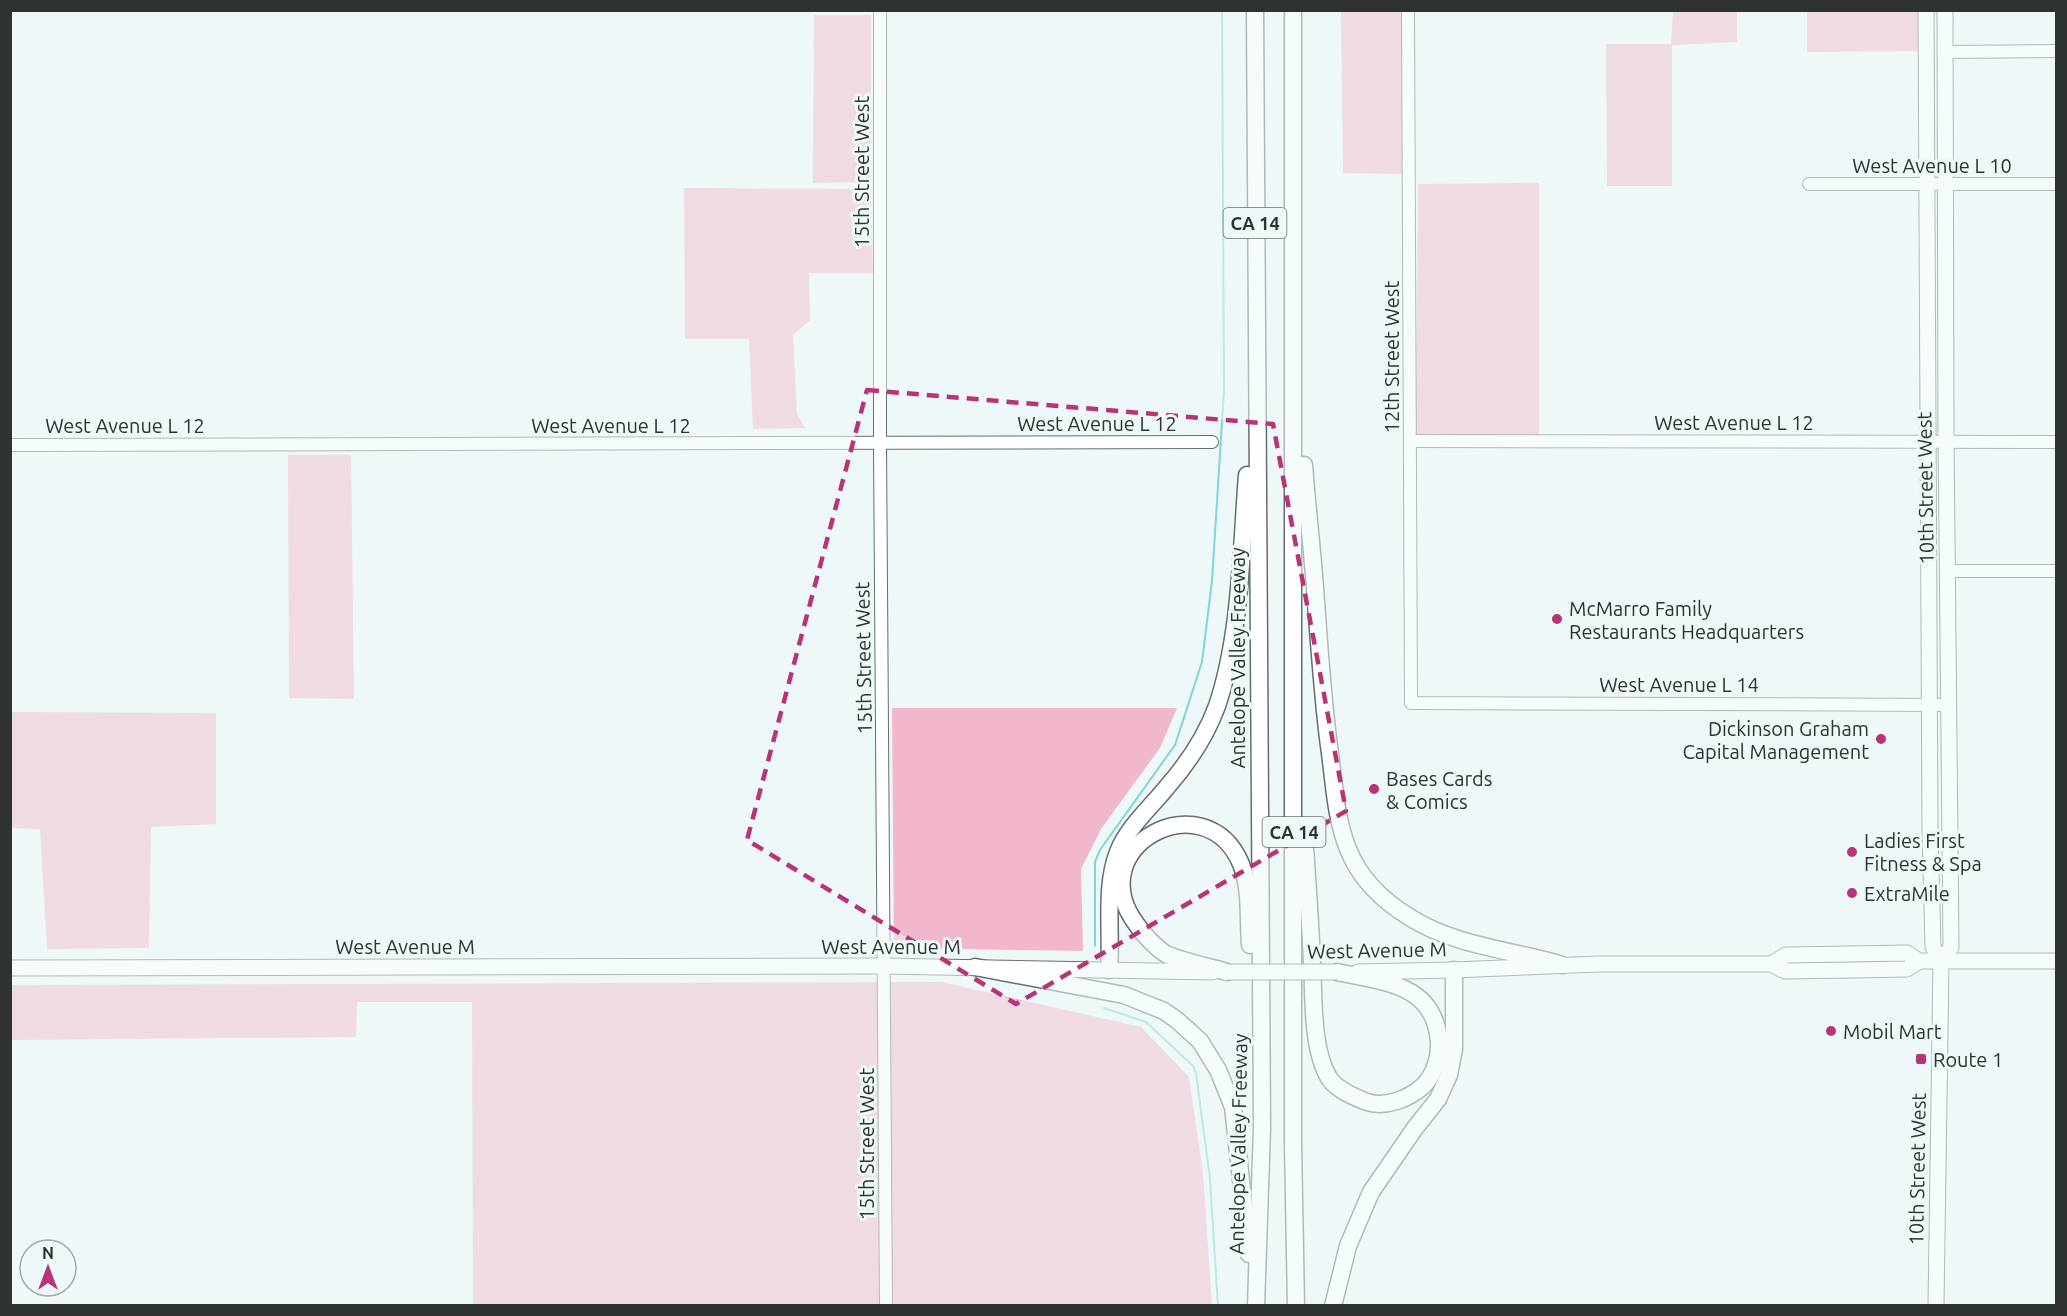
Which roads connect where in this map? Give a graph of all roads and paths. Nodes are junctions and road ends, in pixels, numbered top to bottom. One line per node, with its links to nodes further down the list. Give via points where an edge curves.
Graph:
1 (880, 10): 21 (street, 15th Street West)
2 (1254, 10): 15 (highway, Antelope Valley Freeway / CA 14)
3 (1293, 10): 14 (highway, CA 14)
4 (1408, 10): 16 (street, 12th Street West)
5 (1926, 10): 13 (main road, 10th Street West)
6 (1934, 10): 9 (main road, via 1935,42)
7 (1944, 10): 9 (main road, 10th Street West)
8 (2056, 51): 9 (street)
9 (1944, 52): 11 (main road, 10th Street West)
10 (1809, 184): 13 (street, West Avenue L 10)
11 (1944, 184): 12 (street, West Avenue L 10); 13 (street, West Avenue L 10); 19 (main road, 10th Street West)
12 (2056, 184)
13 (1928, 185): 18 (main road, 10th Street West)
14 (1294, 359): 25 (highway, CA 14); 31 (highway, via 1322,696 1337,809 1348,850 1381,897 1412,920 1458,939)
15 (1256, 436): 35 (highway, via 1248,470 1232,645 1225,679 1209,724 1189,760 1118,851 1112,879); 39 (highway, Antelope Valley Freeway / CA 14)
16 (1411, 441): 18 (street, West Avenue L 12); 26 (street, 12th Street West)
17 (1212, 442): 21 (street, West Avenue L 12)
18 (1929, 442): 19 (street, West Avenue L 12); 27 (main road, 10th Street West)
19 (1946, 442): 20 (street, West Avenue L 12); 23 (main road, 10th Street West)
20 (2056, 442)
21 (880, 444): 22 (street, West Avenue L 12); 32 (street, 15th Street West)
22 (10, 445)
23 (1947, 571): 24 (street); 28 (main road, 10th Street West)
24 (2056, 571)
25 (1294, 697): 38 (highway, via 1320,1054 1330,1079 1346,1094 1370,1103 1402,1100 1424,1085 1436,1064 1440,1048 1430,1009 1417,995 1400,986); 42 (highway, CA 14)
26 (1411, 703): 27 (street, West Avenue L 14)
27 (1929, 705): 28 (street, West Avenue L 14); 30 (main road, 10th Street West, via 1933,947)
28 (1948, 705): 30 (main road, 10th Street West, via 1951,947)
29 (2056, 961): 30 (main road, West Avenue M)
30 (1941, 962): 31 (main road, West Avenue M, via 1919,961 1907,969 1785,971 1771,964); 44 (main road, 10th Street West)
31 (1562, 965): 36 (main road, West Avenue M)
32 (884, 966): 33 (main road, West Avenue M); 34 (main road, West Avenue M); 40 (street, 15th Street West)
33 (975, 967): 35 (main road, West Avenue M); 41 (highway, via 1124,995 1164,1011 1200,1041 1218,1070 1233,1107)
34 (10, 968)
35 (1109, 970): 37 (main road, West Avenue M)
36 (1454, 970): 38 (main road, West Avenue M); 43 (highway, via 1454,1049 1449,1075 1438,1099 1371,1192 1348,1246)
37 (1227, 972): 38 (main road, West Avenue M, bridge); 39 (highway, via 1166,953 1131,918 1122,877 1126,863 1132,850 1162,828 1190,825 1213,832 1231,846 1241,865 1246,886)
38 (1337, 972)
39 (1262, 1128): 41 (highway, Antelope Valley Freeway / CA 14)
40 (886, 1305)
41 (1255, 1305)
42 (1296, 1305)
43 (1333, 1305)
44 (1936, 1305)

